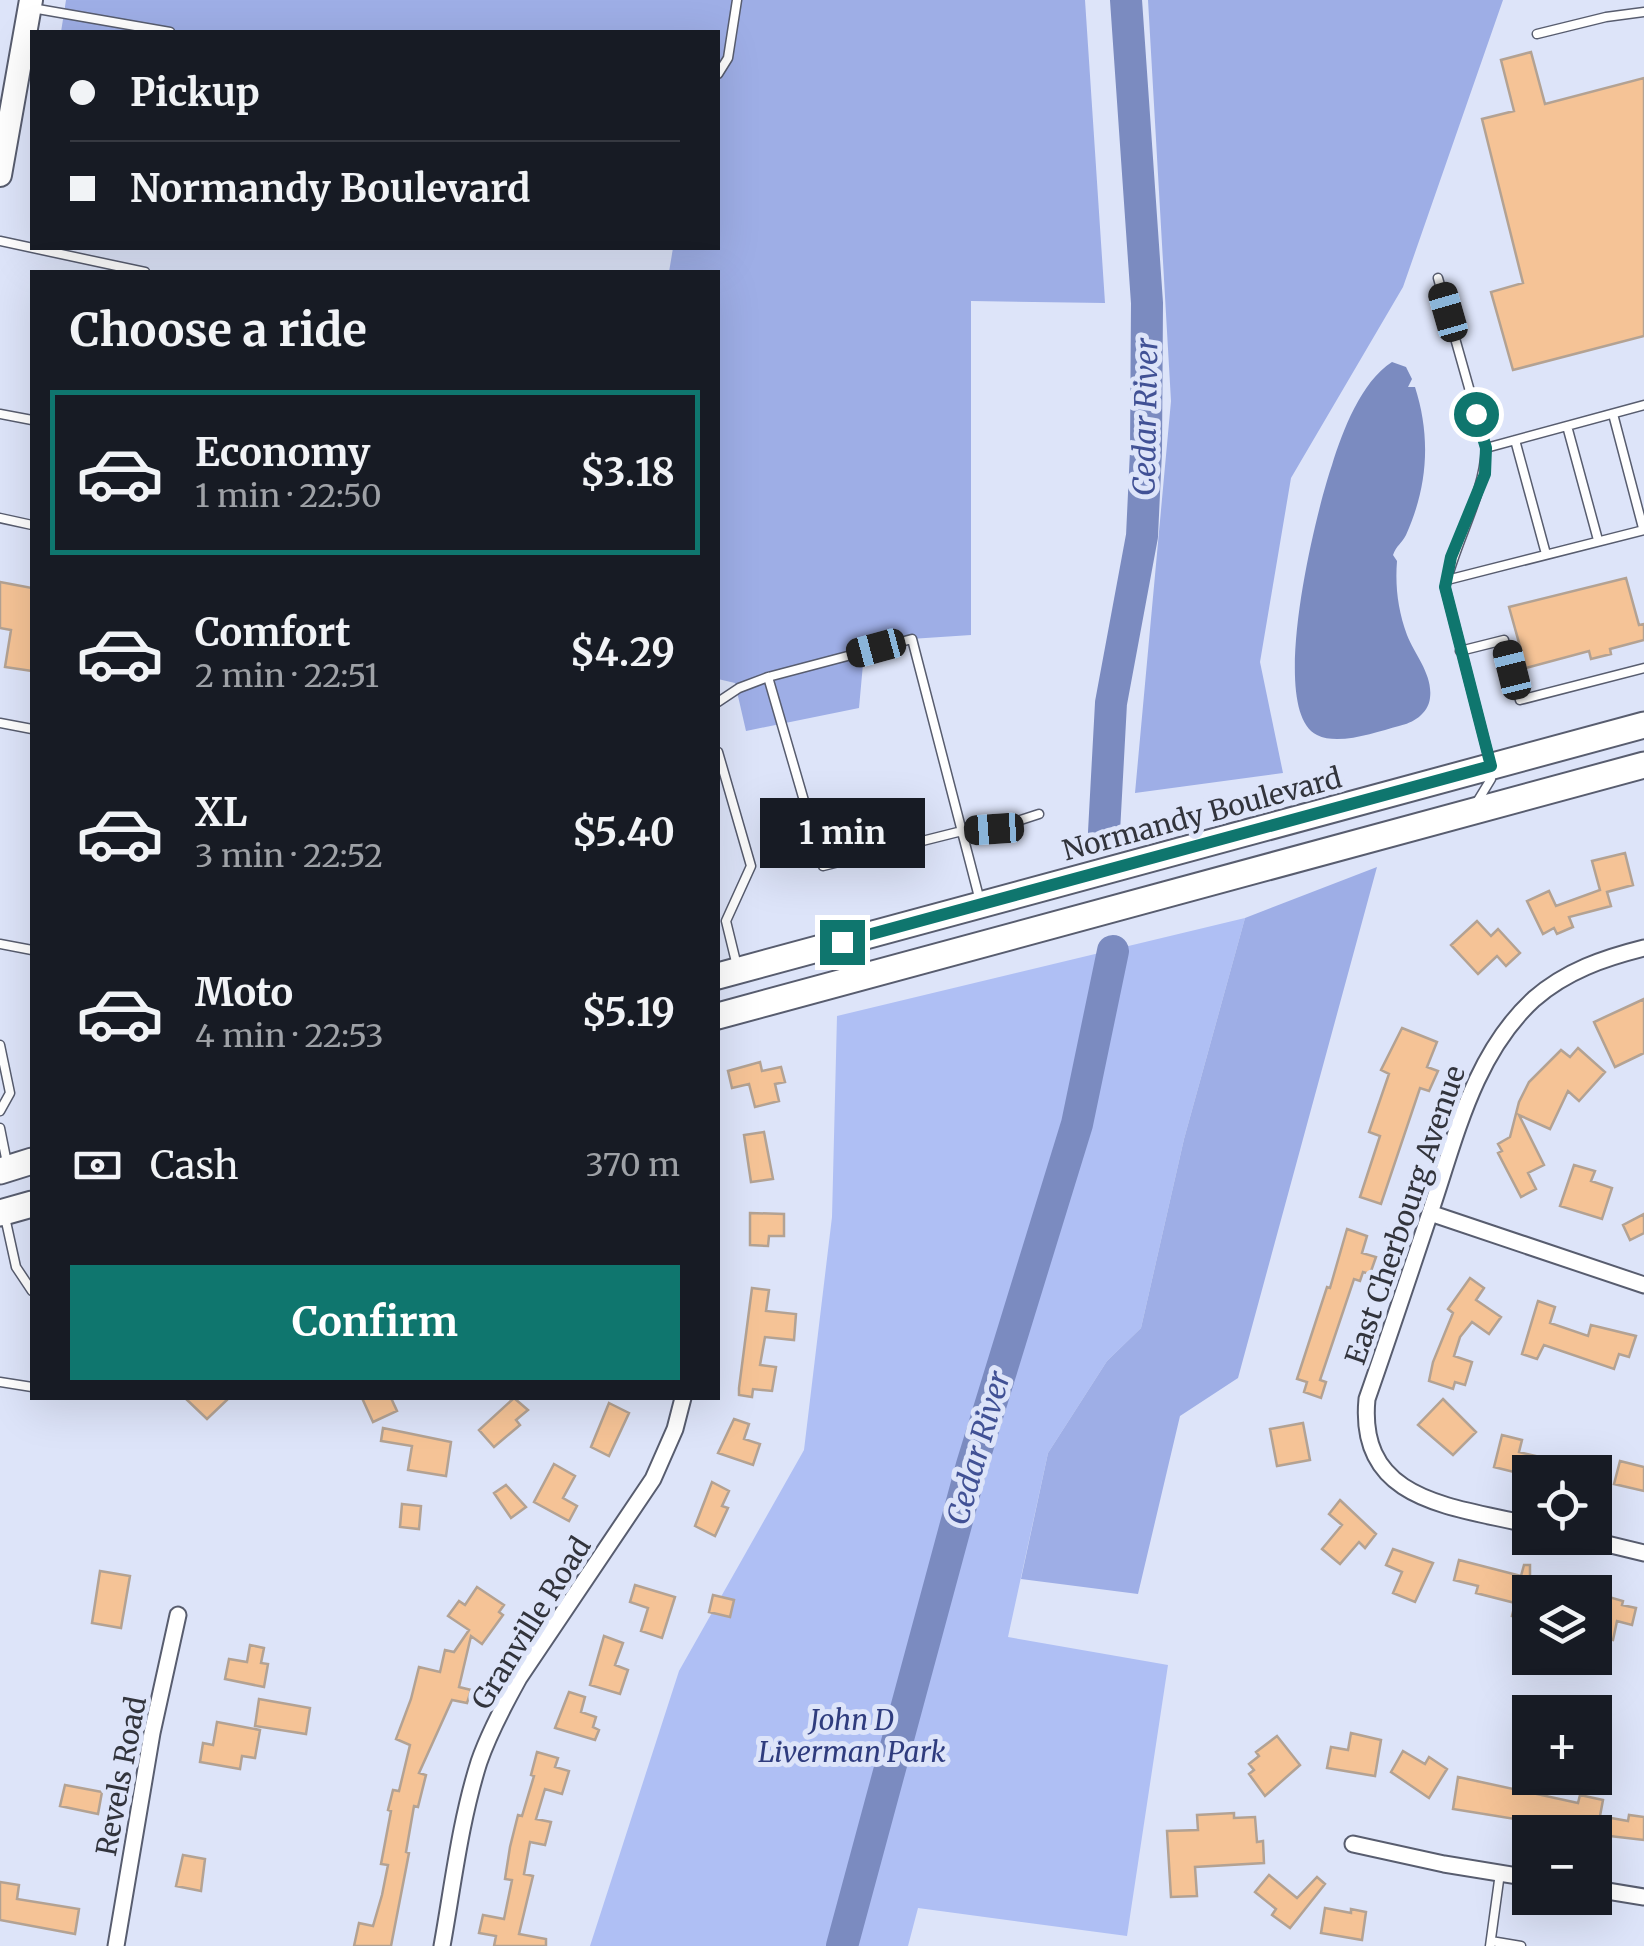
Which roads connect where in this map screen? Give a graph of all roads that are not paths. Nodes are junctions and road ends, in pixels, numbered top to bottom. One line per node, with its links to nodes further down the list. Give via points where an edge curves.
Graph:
1 (737, 0): 6 (lane)
2 (30, 4): 4 (lane); 7 (main road)
3 (1644, 12): 5 (lane)
4 (160, 30)
5 (1536, 34)
6 (720, 71)
7 (0, 175)
8 (0, 241): 9 (lane)
9 (30, 248)
10 (41, 250): 11 (lane)
11 (92, 261): 12 (lane); 13 (lane)
12 (90, 270)
13 (135, 270)
14 (1438, 278): 21 (lane)
15 (1644, 405): 17 (lane)
16 (0, 414): 18 (lane)
17 (1613, 414): 19 (lane); 24 (lane)
18 (30, 420)
19 (1566, 426): 20 (lane); 25 (lane)
20 (1515, 440): 21 (lane); 26 (lane)
21 (1486, 448): 27 (lane, via 1485,474)
22 (0, 518): 23 (lane)
23 (30, 525)
24 (1644, 529): 25 (lane)
25 (1598, 540): 26 (lane)
26 (1546, 554): 27 (lane)
27 (1446, 580): 28 (lane)
28 (1460, 651): 29 (lane, via 1504,640 1520,700); 36 (lane)
29 (1644, 668)
30 (768, 677): 31 (lane); 40 (lane, via 824,866); 40 (lane, via 912,639)
31 (720, 701)
32 (0, 723): 34 (lane)
33 (1644, 725): 36 (main road, Normandy Boulevard)
34 (30, 728)
35 (720, 759): 42 (lane, via 752,866)
36 (1491, 766): 38 (lane, via 1485,792); 41 (main road, Normandy Boulevard)
37 (1644, 766): 38 (main road)
38 (1464, 813): 47 (main road)
39 (1039, 814): 40 (lane)
40 (962, 831): 41 (lane)
41 (980, 906): 46 (main road, Normandy Boulevard); 47 (main road, via 960,932 847,968)
42 (722, 921): 46 (lane)
43 (0, 944): 45 (lane)
44 (1644, 948): 55 (street, East Cherbourg Avenue, via 1586,966 1536,997 1499,1039 1468,1100)
45 (30, 950)
46 (728, 973)
47 (836, 984): 48 (main road)
48 (720, 1015)
49 (0, 1045): 50 (lane, via 10,1094)
50 (0, 1111)
51 (0, 1128): 52 (lane)
52 (13, 1167)
53 (30, 1205): 54 (main road)
54 (2, 1212): 57 (lane, via 16,1267)
55 (1430, 1213): 56 (street); 61 (street, East Cherbourg Avenue, via 1367,1400 1370,1447 1404,1490)
56 (1644, 1285)
57 (30, 1287)
58 (0, 1382): 59 (lane)
59 (30, 1387)
60 (683, 1400): 72 (street, Granville Road, via 652,1479 502,1708 465,1816)
61 (1512, 1520)
62 (1612, 1545): 63 (street)
63 (1644, 1553)
64 (178, 1615): 71 (street, Revels Road)
65 (1353, 1844): 66 (street)
66 (1500, 1873): 67 (street); 70 (lane)
67 (1512, 1875)
68 (1612, 1892): 69 (street)
69 (1644, 1897)
70 (1490, 1944): 73 (lane)
71 (116, 1946)
72 (442, 1946)
73 (1521, 1946)

